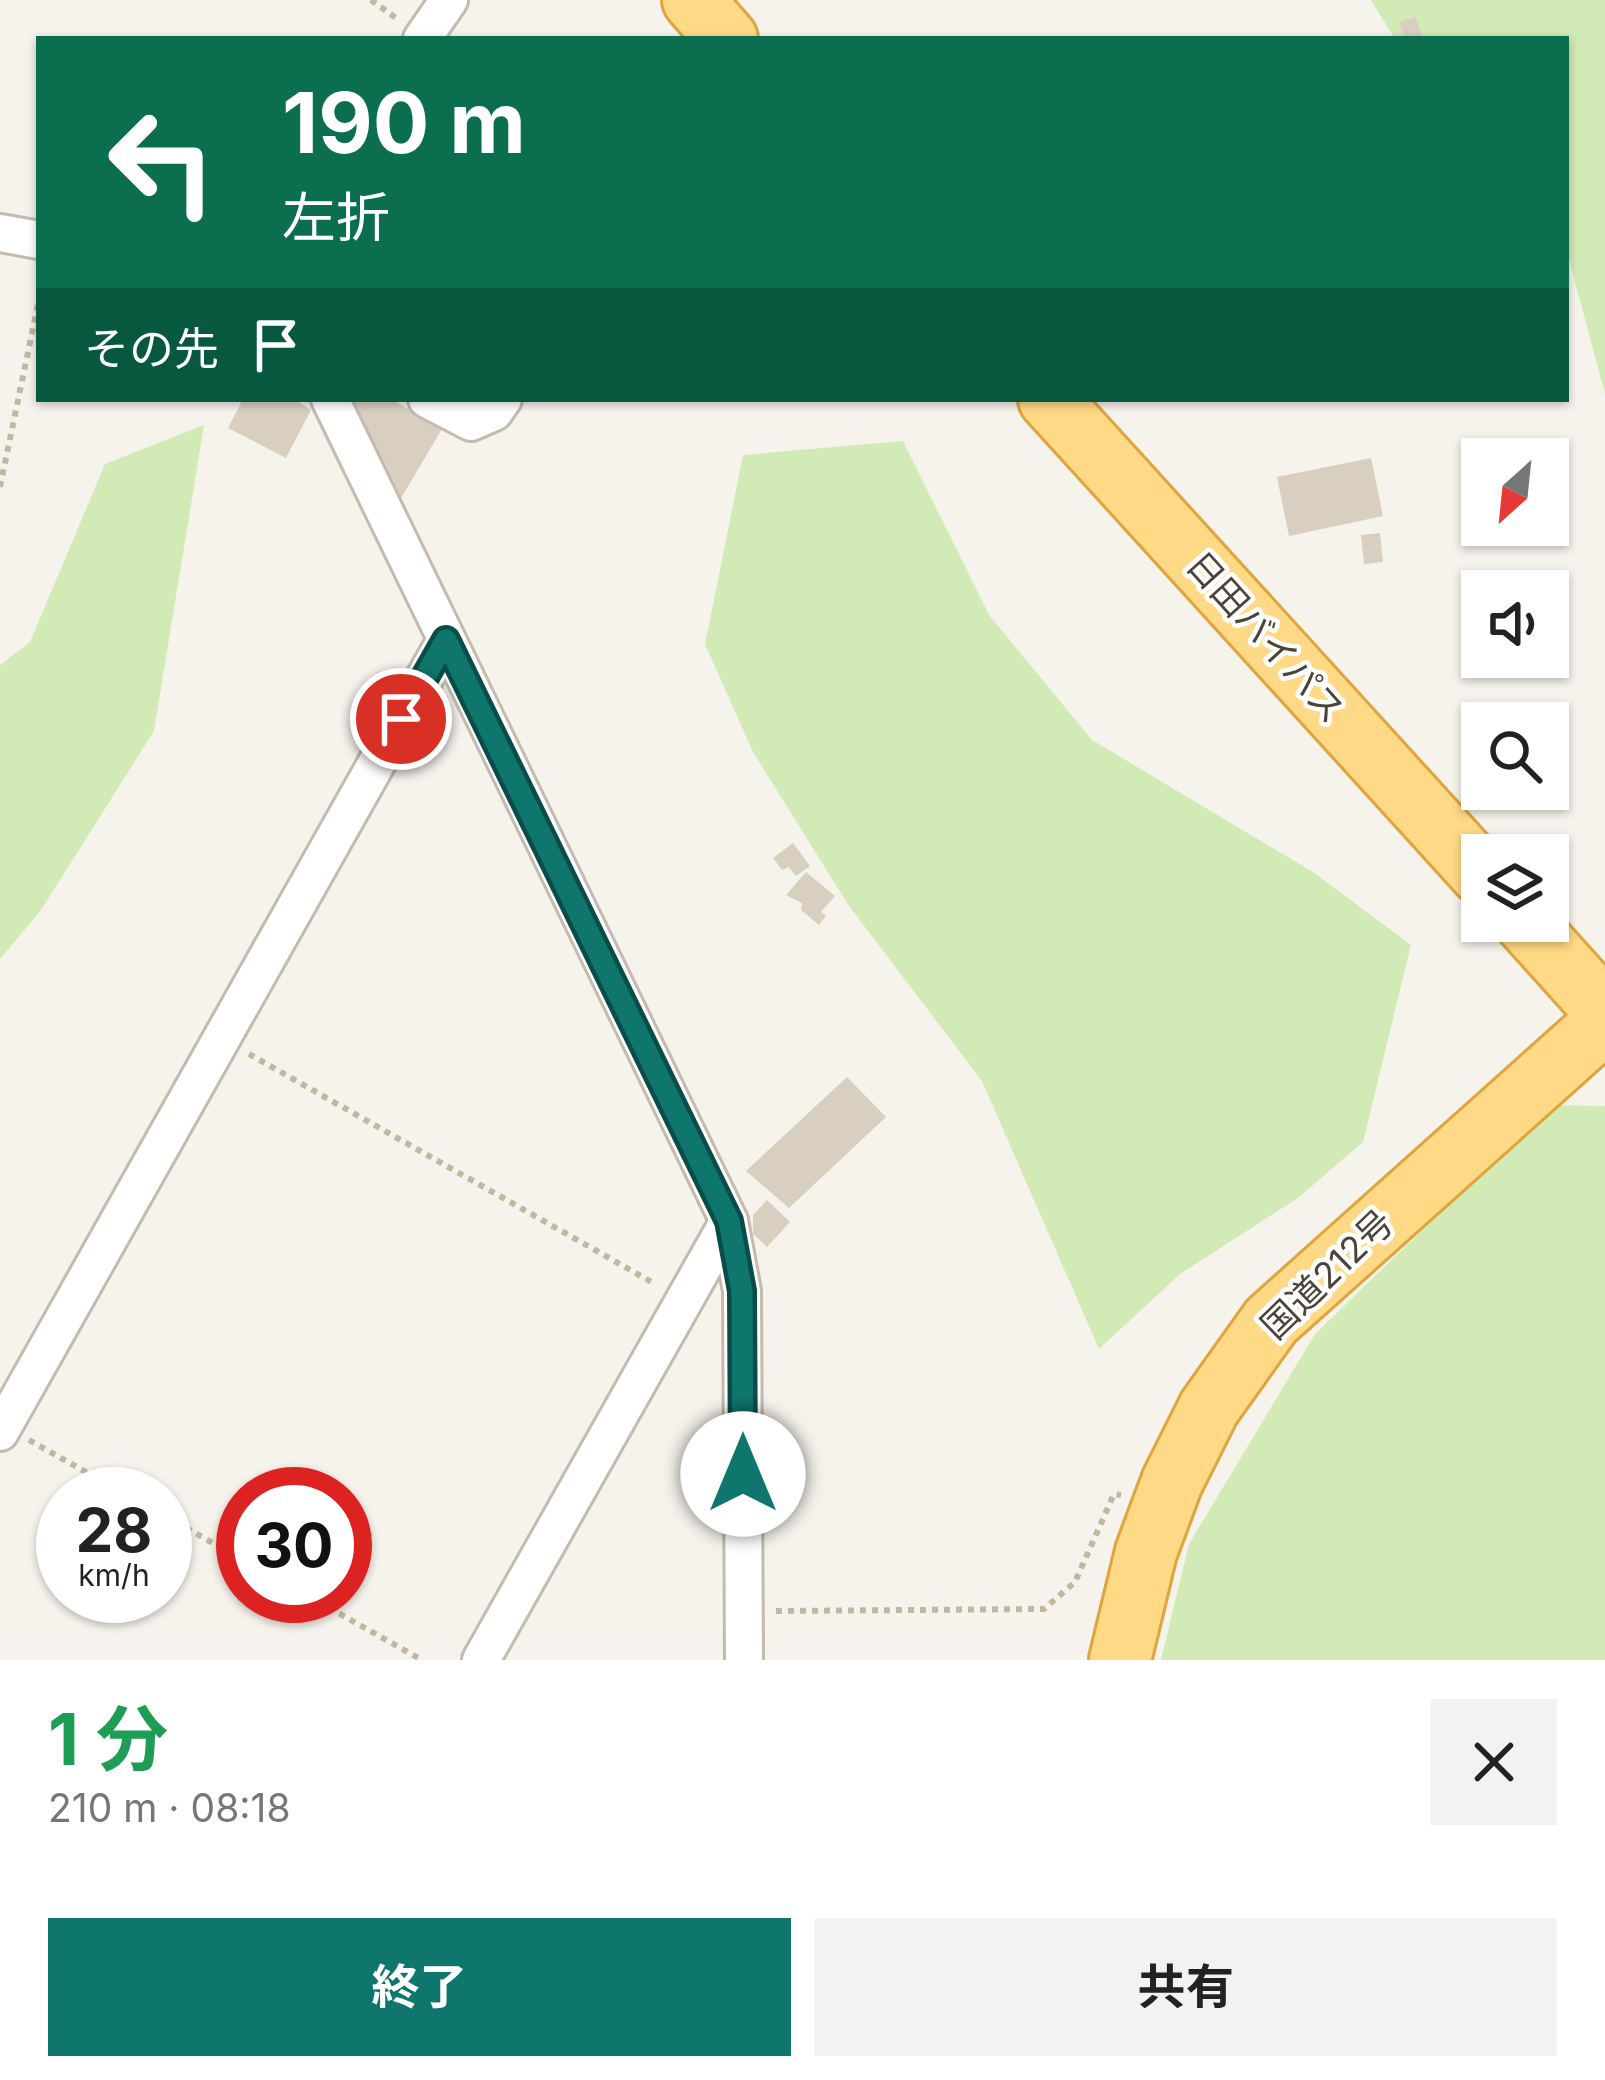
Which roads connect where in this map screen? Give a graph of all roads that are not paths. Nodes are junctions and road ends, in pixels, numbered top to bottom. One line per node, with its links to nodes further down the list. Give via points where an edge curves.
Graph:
1 (448, 0): 3 (street)
2 (693, 0): 4 (highway)
3 (424, 36)
4 (724, 36)
5 (0, 233): 6 (street)
6 (36, 239)
7 (331, 402): 11 (street)
8 (433, 402): 9 (street, via 471,422)
9 (501, 402)
10 (1052, 402): 12 (highway, 日田バイパス)
11 (446, 640): 16 (street); 17 (street)
12 (1461, 852)
13 (1543, 942): 14 (highway)
14 (1605, 1011)
15 (1605, 1022): 20 (highway, 国道212号, via 1271,1322 1209,1408 1172,1482)
16 (729, 1221): 18 (street); 19 (street, via 742,1291)
17 (2, 1429)
18 (482, 1660)
19 (744, 1660)
20 (1120, 1660)

